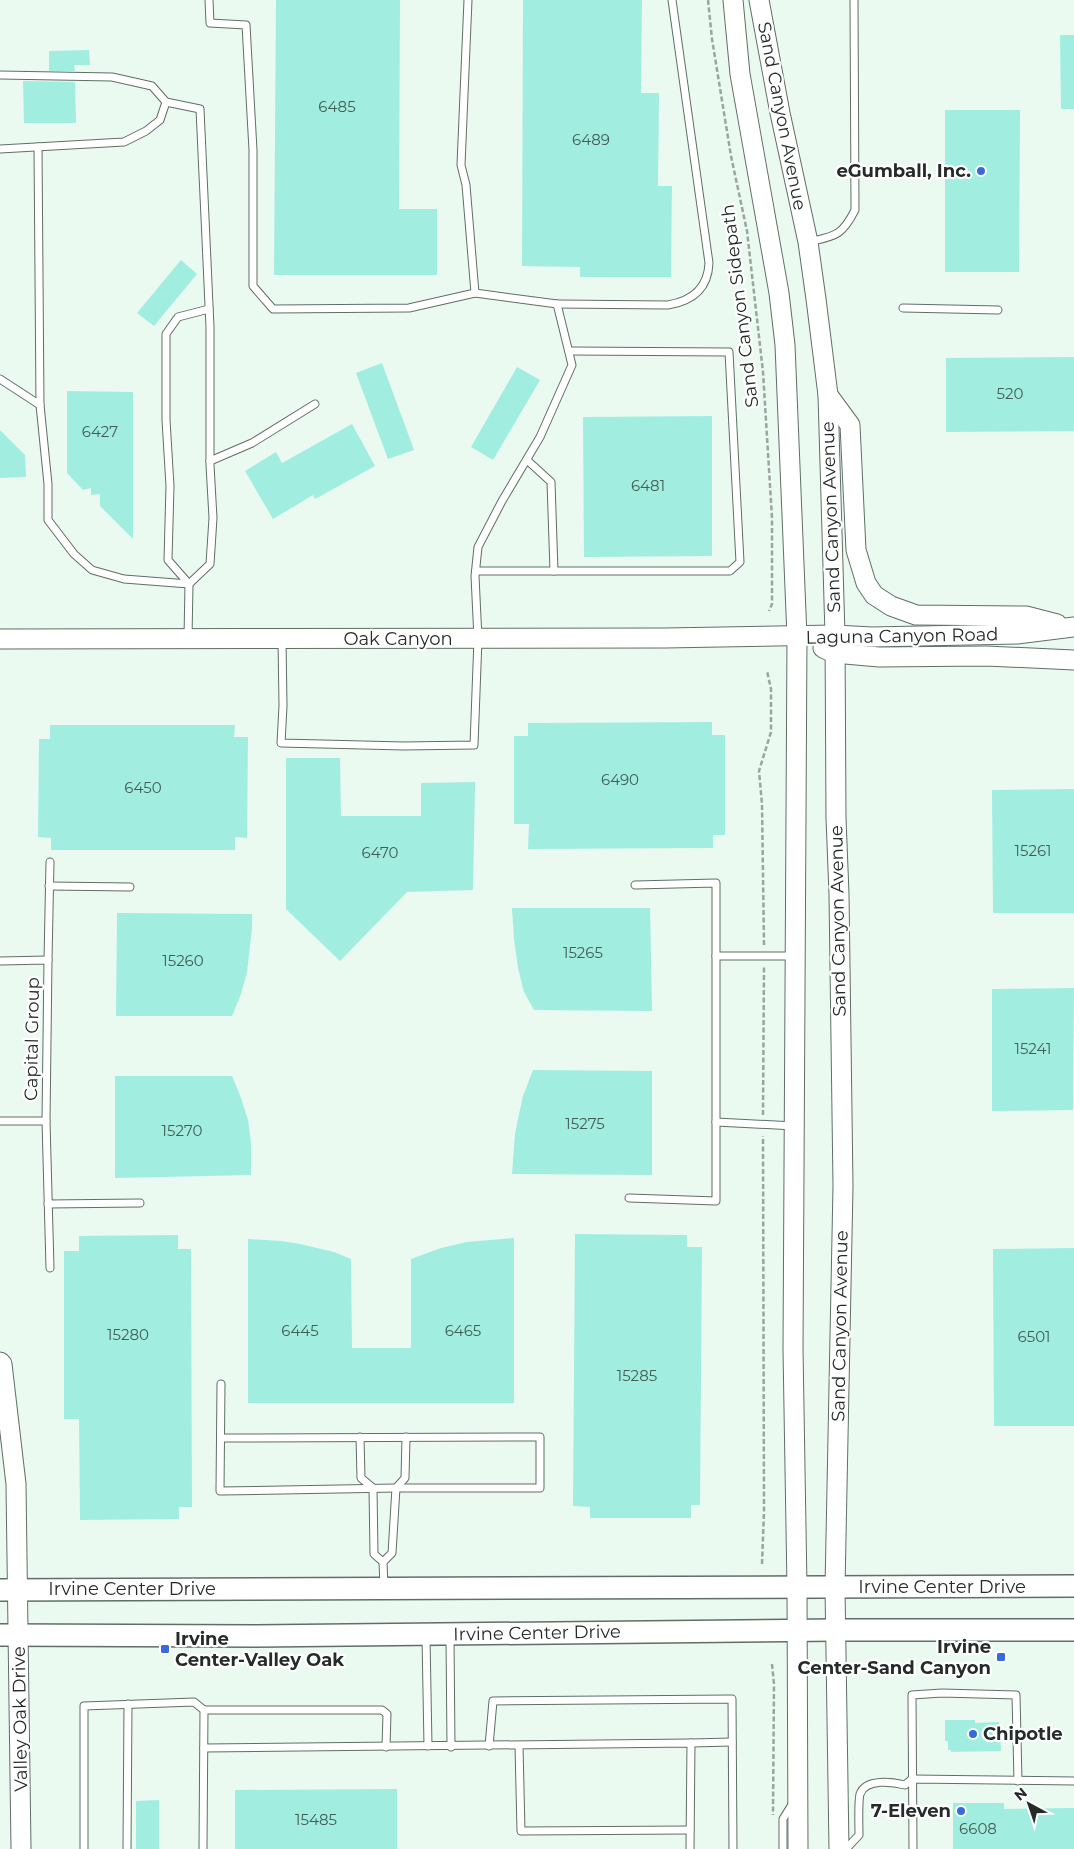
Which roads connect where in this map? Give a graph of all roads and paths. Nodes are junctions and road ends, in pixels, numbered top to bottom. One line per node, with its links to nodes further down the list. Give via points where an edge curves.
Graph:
1 (209, 0): 13 (lane, via 210,23 246,25 253,150 253,286 272,309 409,308)
2 (468, 0): 13 (lane, via 461,165 466,185)
3 (672, 0): 14 (lane, via 709,263 706,281 691,297 668,305)
4 (708, 0): 28 (path, Sand Canyon Sidepath, via 731,156 747,231 763,372 772,518 772,604)
5 (733, 0): 30 (main road, Sand Canyon Avenue, via 740,74 779,293 785,345)
6 (760, 0): 12 (main road, Sand Canyon Avenue)
7 (854, 0): 12 (lane, via 854,210 847,226 832,237)
8 (0, 75): 9 (lane, via 112,77 152,86)
9 (166, 102): 10 (lane, via 160,120 124,142); 16 (lane, via 200,109)
10 (38, 147): 11 (lane); 22 (lane)
11 (0, 149)
12 (808, 242): 20 (main road, Sand Canyon Avenue)
13 (475, 293): 14 (lane)
14 (557, 304): 18 (lane)
15 (903, 308): 17 (lane)
16 (209, 309): 24 (lane); 27 (lane, via 178,317 166,334 170,486 168,560)
17 (998, 310)
18 (568, 351): 23 (lane, via 572,365 540,437); 26 (lane, via 729,352 740,562 730,571)
19 (0, 378): 22 (lane)
20 (828, 395): 29 (main road, via 850,425 856,550 866,583 874,595 891,606 916,614 1026,616); 35 (main road, Sand Canyon Avenue)
21 (315, 404): 24 (lane, via 252,443)
22 (40, 405): 27 (lane, via 48,520 74,554 92,570 124,579)
23 (526, 460): 25 (lane, via 478,547); 26 (lane, via 551,482)
24 (210, 461): 27 (lane, via 213,518 210,564)
25 (476, 571): 26 (lane); 31 (lane)
26 (554, 571)
27 (189, 584): 33 (lane)
28 (768, 611)
29 (1071, 627): 35 (main road, Laguna Canyon Road, via 1017,634 872,637)
30 (797, 637): 31 (main road, Oak Canyon); 35 (main road, Laguna Canyon Road); 42 (main road, Sand Canyon Avenue)
31 (478, 638): 34 (main road, Oak Canyon); 34 (lane, via 474,746 281,743)
32 (0, 639): 33 (main road, Oak Canyon)
33 (188, 639): 34 (main road, Oak Canyon)
34 (282, 639)
35 (834, 644): 36 (main road, Laguna Canyon Road, via 880,657 986,656); 64 (main road, Sand Canyon Avenue, via 843,1186)
36 (1074, 660)
37 (50, 862): 39 (lane)
38 (634, 885): 41 (lane, via 716,883)
39 (49, 886): 40 (lane); 43 (lane)
40 (130, 887)
41 (716, 956): 42 (lane); 47 (lane)
42 (795, 956): 48 (main road, Sand Canyon Avenue)
43 (48, 960): 44 (lane, Capital Group); 46 (lane, Capital Group)
44 (0, 961)
45 (0, 1121): 46 (lane, Capital Group)
46 (46, 1121): 51 (lane)
47 (716, 1122): 48 (lane); 49 (lane, via 716,1201)
48 (794, 1126): 62 (main road, Sand Canyon Avenue)
49 (629, 1198)
50 (140, 1203): 51 (lane)
51 (48, 1204): 52 (lane)
52 (50, 1268)
53 (0, 1362): 65 (main road, Valley Oak Drive, via 16,1484)
54 (221, 1384): 57 (lane)
55 (360, 1437): 56 (lane); 57 (lane); 58 (lane, via 361,1478)
56 (406, 1437): 59 (lane, via 405,1478); 59 (lane, via 540,1437 540,1488)
57 (220, 1438): 58 (lane, via 220,1491)
58 (373, 1488): 59 (lane); 60 (lane, via 374,1554)
59 (396, 1488): 60 (lane, via 392,1553)
60 (383, 1562): 63 (lane)
61 (1074, 1586): 64 (main road, Irvine Center Drive)
62 (797, 1587): 63 (main road, Irvine Center Drive); 64 (main road, Irvine Center Drive); 68 (main road, Sand Canyon Avenue)
63 (384, 1588): 65 (main road, Irvine Center Drive)
64 (836, 1588): 66 (main road, Sand Canyon Avenue)
65 (8, 1589): 71 (main road, Valley Oak Drive)
66 (836, 1630): 67 (main road, Irvine Center Drive); 68 (main road, Irvine Center Drive); 97 (main road, Sand Canyon Avenue)
67 (1074, 1630)
68 (798, 1631): 70 (main road, Irvine Center Drive); 86 (main road, Sand Canyon Avenue)
69 (426, 1634): 70 (main road, Irvine Center Drive); 71 (main road, Irvine Center Drive); 77 (lane)
70 (450, 1634): 81 (lane)
71 (9, 1635): 89 (main road, Valley Oak Drive)
72 (772, 1664): 87 (path)
73 (128, 1704): 74 (lane, via 194,1702); 90 (lane, via 84,1706); 91 (lane)
74 (204, 1710): 80 (lane, via 382,1710 387,1714); 82 (lane)
75 (732, 1742): 76 (lane); 78 (lane, via 732,1699 493,1701); 94 (lane)
76 (691, 1743): 79 (lane); 88 (lane)
77 (428, 1746): 80 (lane); 81 (lane)
78 (489, 1746): 79 (lane); 81 (lane)
79 (519, 1746): 88 (lane, via 521,1832)
80 (386, 1747): 82 (lane)
81 (450, 1747)
82 (204, 1748): 92 (lane)
83 (912, 1779): 84 (lane); 84 (lane, via 912,1696 1006,1694 1016,1695); 98 (lane, via 905,1785 880,1782 860,1794 859,1835); 99 (lane)
84 (1018, 1781): 85 (lane)
85 (1074, 1781)
86 (798, 1794): 95 (lane, via 783,1819); 96 (main road, Sand Canyon Avenue)
87 (773, 1820)
88 (690, 1830): 93 (lane)
89 (21, 1849)
90 (84, 1849)
91 (127, 1849)
92 (203, 1849)
93 (690, 1849)
94 (733, 1849)
95 (783, 1849)
96 (798, 1849)
97 (839, 1849)
98 (846, 1849)
99 (913, 1849)

